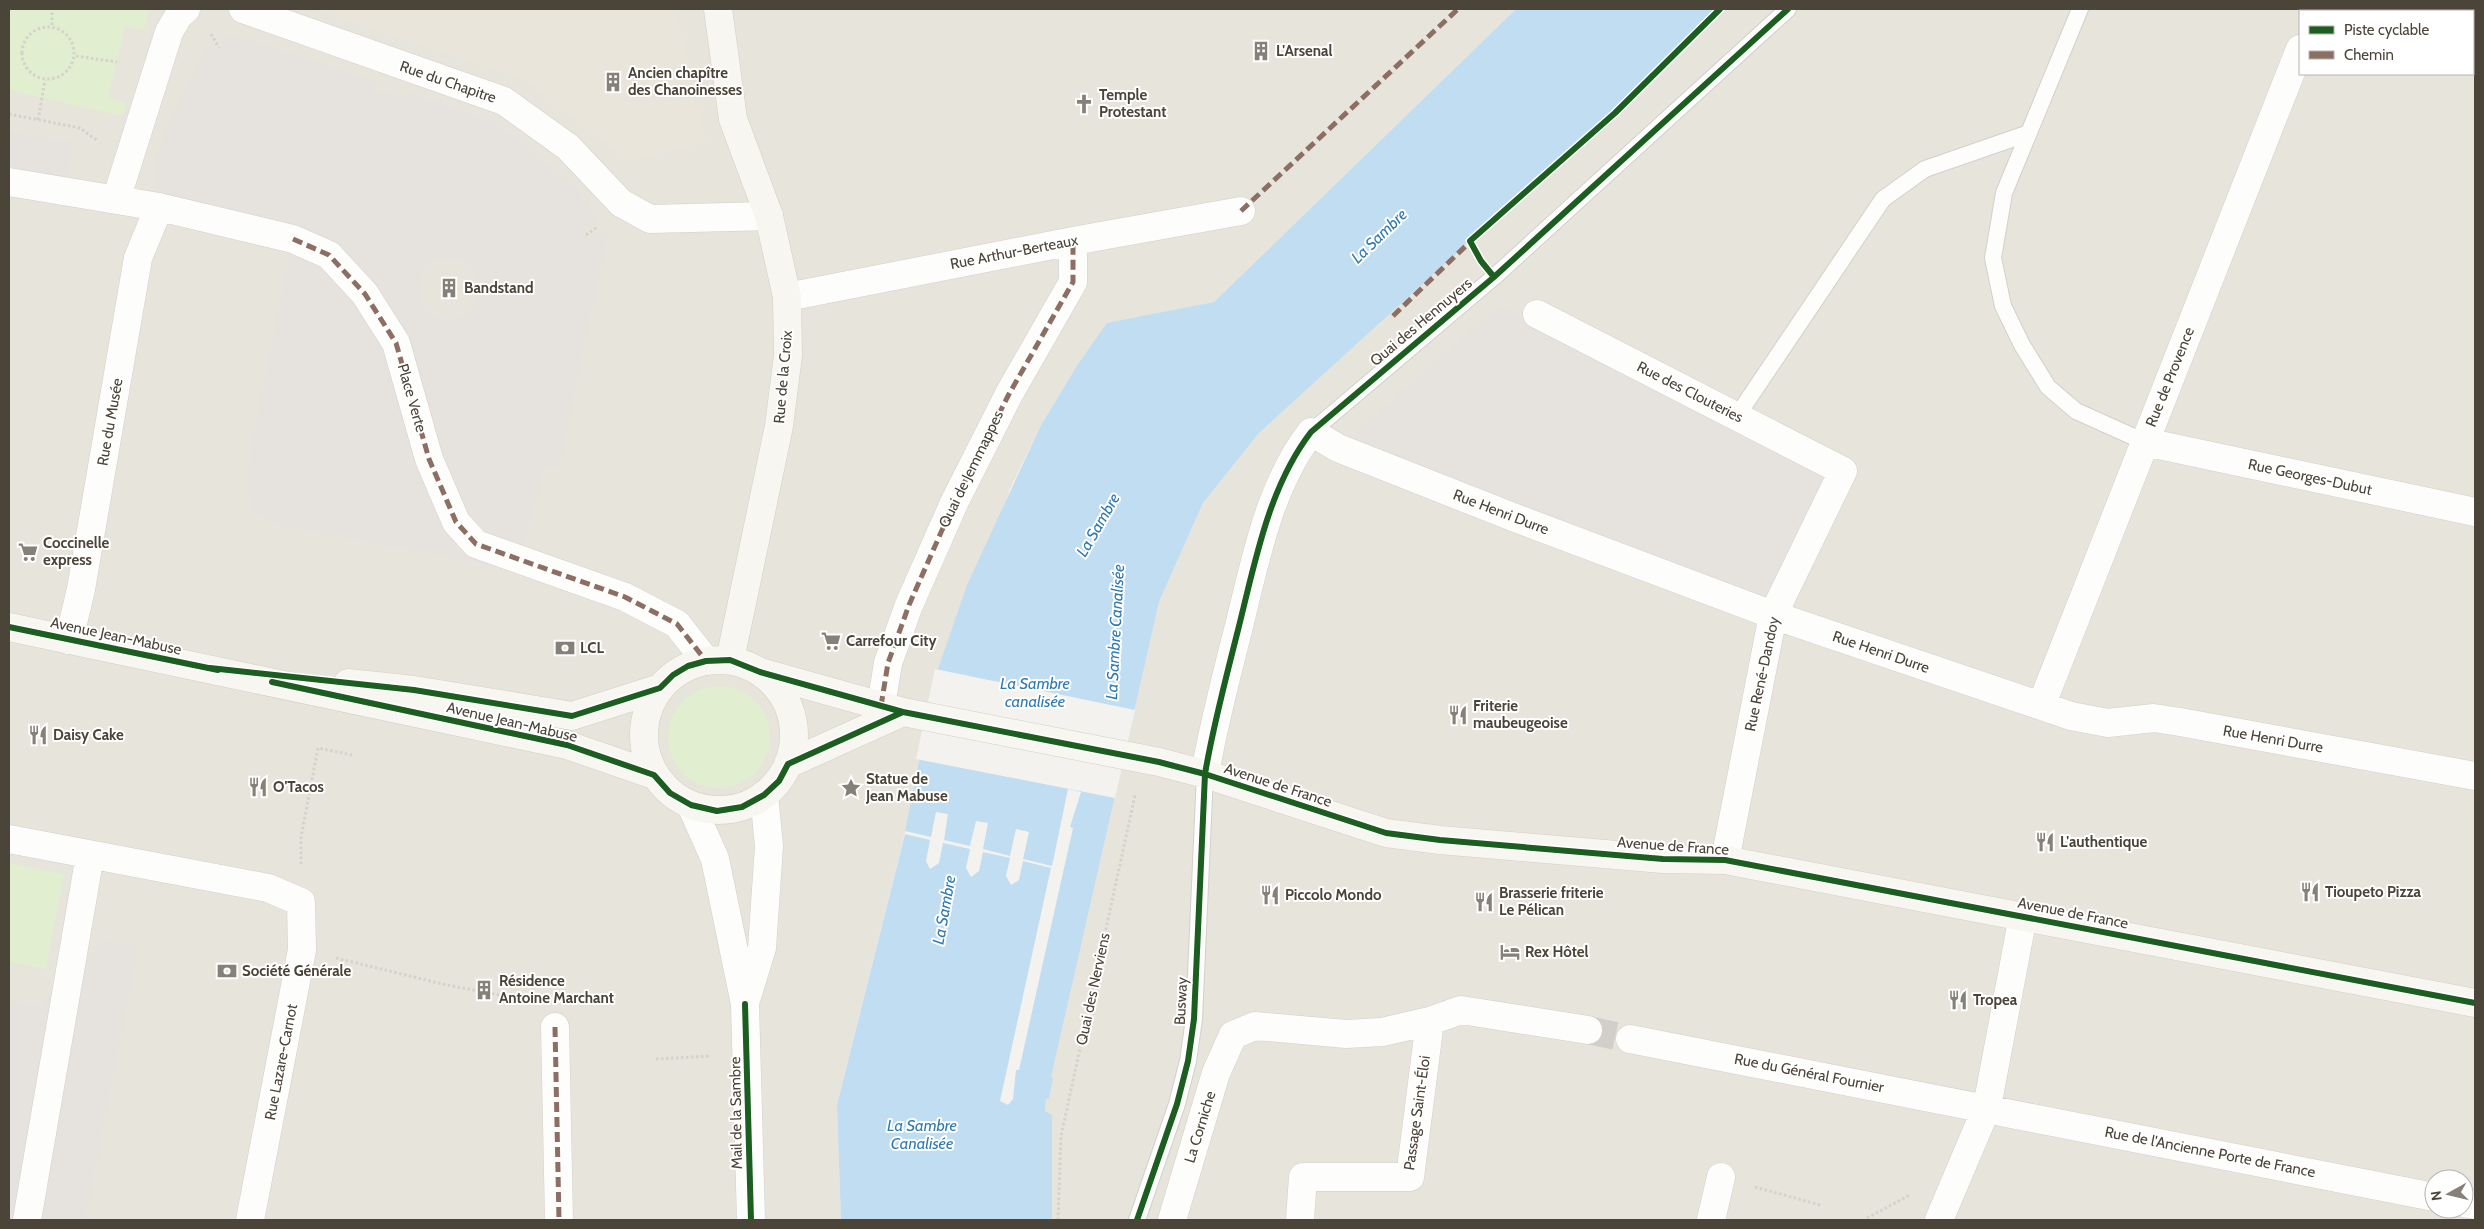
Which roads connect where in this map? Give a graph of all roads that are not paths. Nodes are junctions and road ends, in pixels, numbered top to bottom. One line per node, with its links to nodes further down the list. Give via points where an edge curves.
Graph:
1 (186, 9): 9 (street, via 169,32)
2 (246, 9): 12 (street, Rue du Chapitre, via 504,102 568,147 621,203 650,219)
3 (718, 9): 12 (main road, Rue de la Croix, via 733,119)
4 (1788, 9): 17 (lane, Quai des Hennuyers, via 1494,277)
5 (2080, 9): 7 (lane)
6 (2299, 52): 18 (street, Rue de Provence)
7 (2029, 132): 16 (lane, via 1926,169 1883,199); 18 (lane, via 2004,193 1993,258 2003,306 2048,387 2076,411)
8 (9, 182): 9 (street, Place Verte)
9 (116, 200): 10 (street, Place Verte)
10 (159, 207): 23 (street, Rue du Musée, via 138,258); 24 (street, Place Verte, via 293,239 329,255 365,294 396,343 429,459 456,522 476,544 625,598 677,624)
11 (1241, 211): 13 (street, Rue Arthur-Berteaux)
12 (769, 216): 14 (main road, Rue de la Croix)
13 (1073, 241): 14 (street, Rue Arthur-Berteaux); 29 (street, Quai de Jemmappes, via 1073,282 1009,394 954,503 909,605 888,663)
14 (787, 297): 24 (main road, Rue de la Croix, via 788,355 779,426)
15 (1538, 314): 16 (street, Rue des Clouteries)
16 (1737, 416): 19 (street, Rue des Clouteries)
17 (1311, 432): 21 (street, Rue Henri Durre, via 1338,448); 31 (street, Quai des Hennuyers, via 1294,454 1280,484 1258,552)
18 (2145, 442): 20 (street, Rue Georges-Dubut); 28 (street, Rue de Provence)
19 (1843, 471): 21 (street, Rue René-Dandoy)
20 (2475, 512)
21 (1773, 615): 28 (street, Rue Henri Durre); 38 (street, Rue René-Dandoy)
22 (9, 627): 23 (main road, Avenue Jean-Mabuse)
23 (69, 640): 25 (main road, Avenue Jean-Mabuse)
24 (718, 660): 26 (main road); 27 (main road, via 688,666)
25 (210, 668): 27 (main road, via 414,690 572,716); 32 (main road, Avenue Jean-Mabuse, via 567,745)
26 (760, 672): 29 (main road, Avenue de France); 30 (main road, via 779,690 791,713 794,739)
27 (660, 688): 32 (main road, via 649,708 644,731 646,753)
28 (2041, 706): 33 (street, Rue Henri Durre, via 2108,723 2154,718)
29 (899, 711): 30 (main road); 31 (main road, Avenue de France)
30 (788, 764): 34 (main road, via 779,781)
31 (1205, 774): 38 (main road, Avenue de France, via 1386,833 1653,858); 53 (lane, Busway, via 1194,1019 1188,1061 1178,1104)
32 (654, 775): 35 (main road, via 670,793)
33 (2475, 776)
34 (764, 795): 35 (main road, via 742,807 725,810); 41 (street, via 769,846 762,948)
35 (691, 805): 41 (street, Mail de la Sambre, via 715,859)
36 (9, 839): 37 (street)
37 (90, 855): 49 (street); 50 (street, Rue Lazare-Carnot, via 268,888 301,902 302,950)
38 (1725, 860): 39 (main road, Avenue de France)
39 (2023, 916): 40 (main road, Avenue de France); 46 (street)
40 (2475, 1003)
41 (745, 1004): 52 (street, Mail de la Sambre)
42 (1430, 1021): 44 (street, via 1461,1010); 54 (street, La Corniche, via 1382,1032 1346,1034 1255,1026 1232,1035 1216,1073); 55 (street, Passage Saint-Éloi, via 1410,1177 1303,1177)
43 (555, 1027): 51 (street)
44 (1588, 1030)
45 (1630, 1039): 46 (street, Rue du Général Fournier)
46 (1987, 1107): 48 (street, Rue de l'Ancienne Porte de France); 57 (street)
47 (1722, 1177): 56 (street)
48 (2424, 1194)
49 (27, 1220)
50 (250, 1220)
51 (559, 1220)
52 (751, 1220)
53 (1137, 1220)
54 (1172, 1220)
55 (1300, 1220)
56 (1711, 1220)
57 (1939, 1220)

